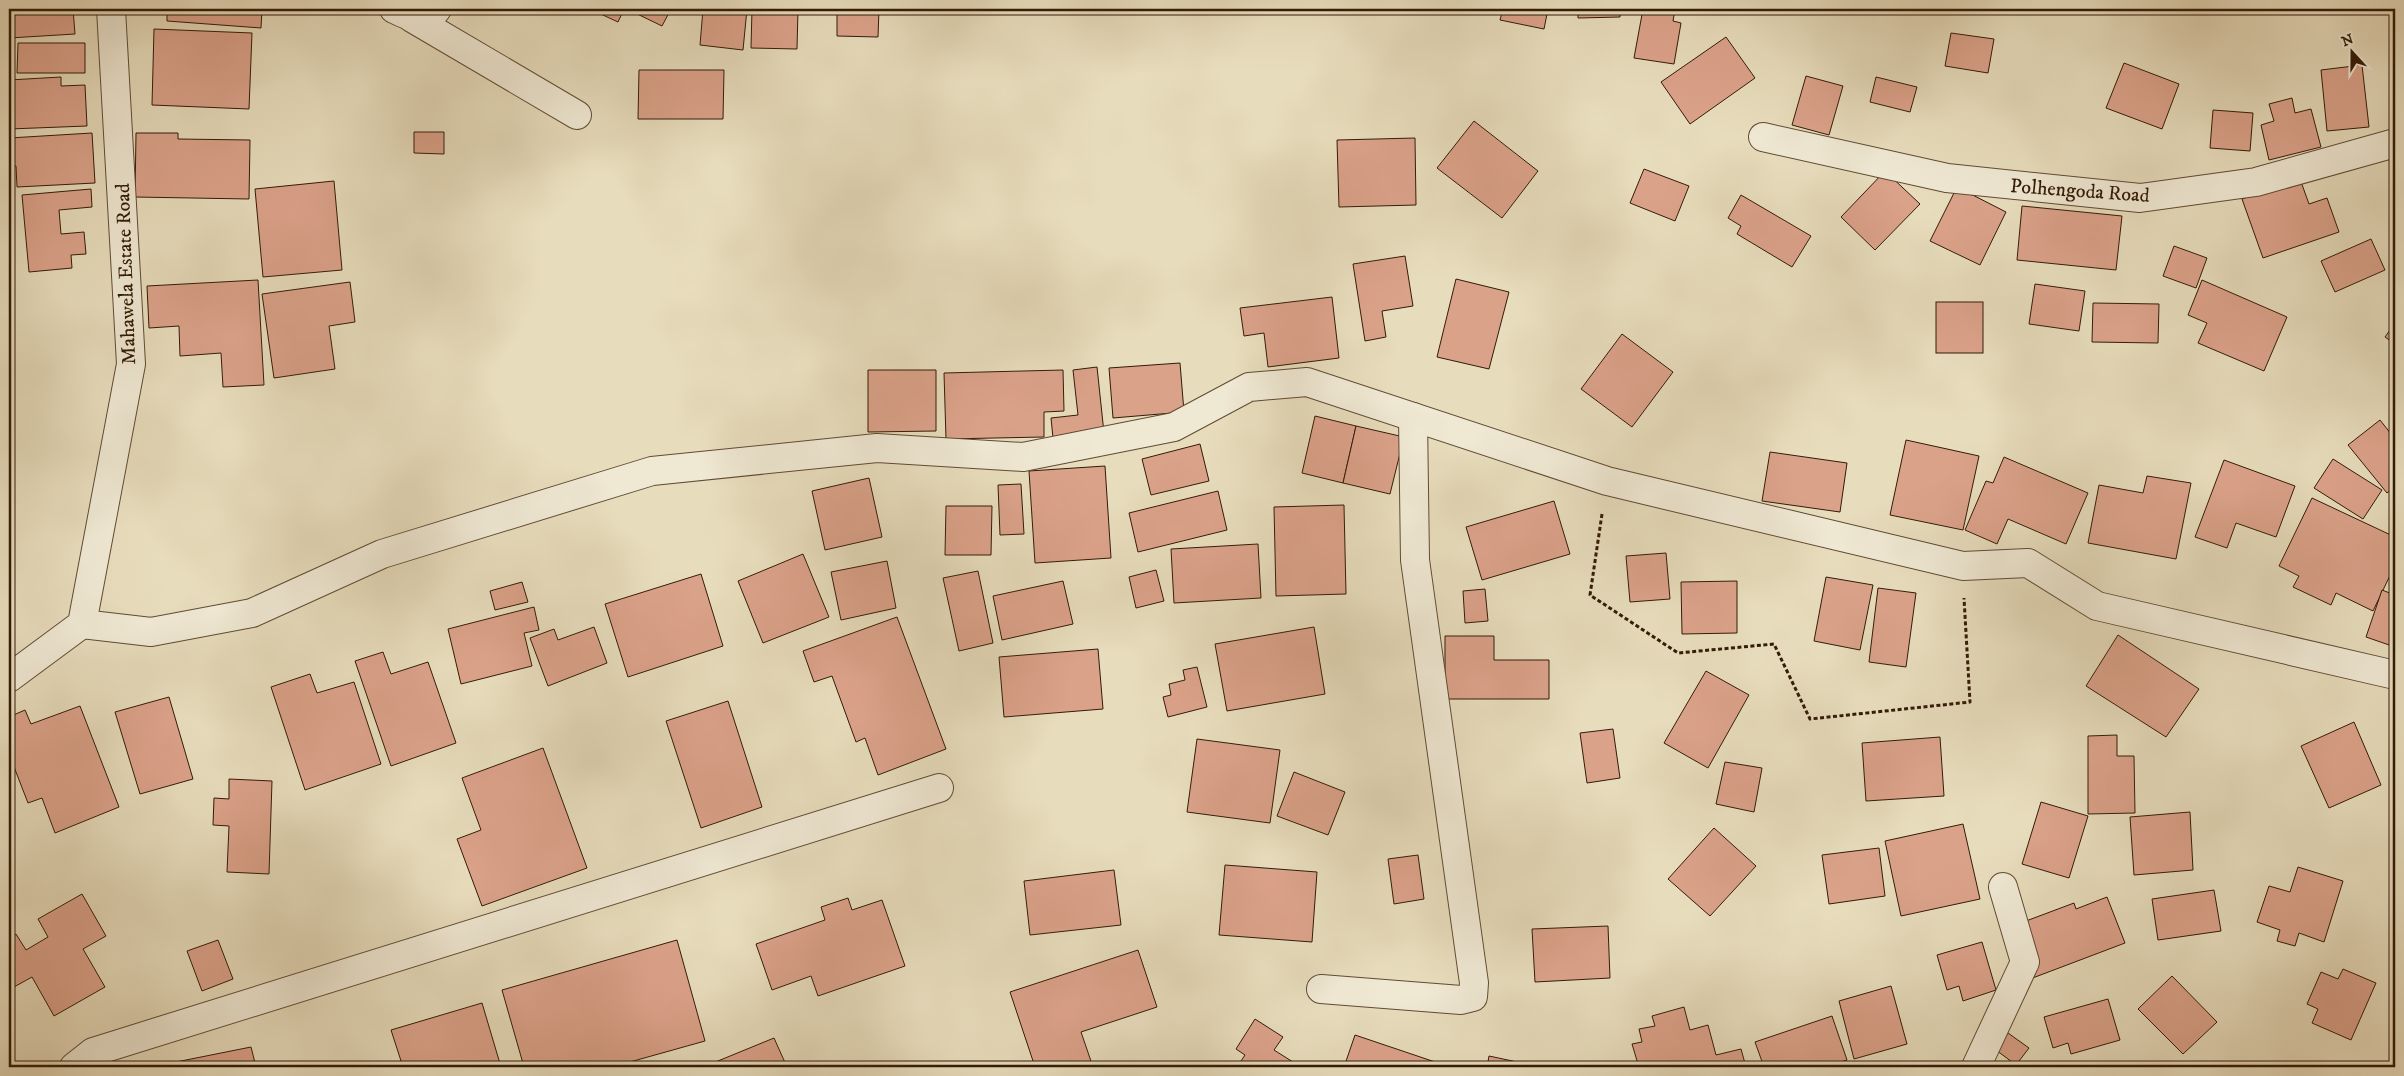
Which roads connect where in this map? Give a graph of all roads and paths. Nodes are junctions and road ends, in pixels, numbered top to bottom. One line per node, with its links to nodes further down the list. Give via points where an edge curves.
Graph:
1 (111, 9): 9 (street, Mahawela Estate Road, via 131,364)
2 (414, 12): 3 (street)
3 (577, 115)
4 (1763, 136): 5 (street, Polhengoda Road, via 1948,178 2140,198 2256,182)
5 (2395, 143)
6 (1413, 417): 7 (street); 9 (street, via 1307,382 1249,387 1174,427 1023,457 877,448 652,471 382,554 252,613 151,632); 14 (street, via 1415,560 1474,983 1473,997 1461,1000)
7 (1607, 481): 8 (street); 8 (path, via 1590,595 1678,653 1774,644 1810,719 1970,702)
8 (1963, 566): 10 (street, via 2028,563 2097,606)
9 (82, 624): 11 (street)
10 (2395, 675)
11 (9, 678)
12 (939, 788): 15 (street)
13 (2003, 887): 16 (street, via 2025,962)
14 (1321, 989)
15 (90, 1062)
16 (1976, 1067)

